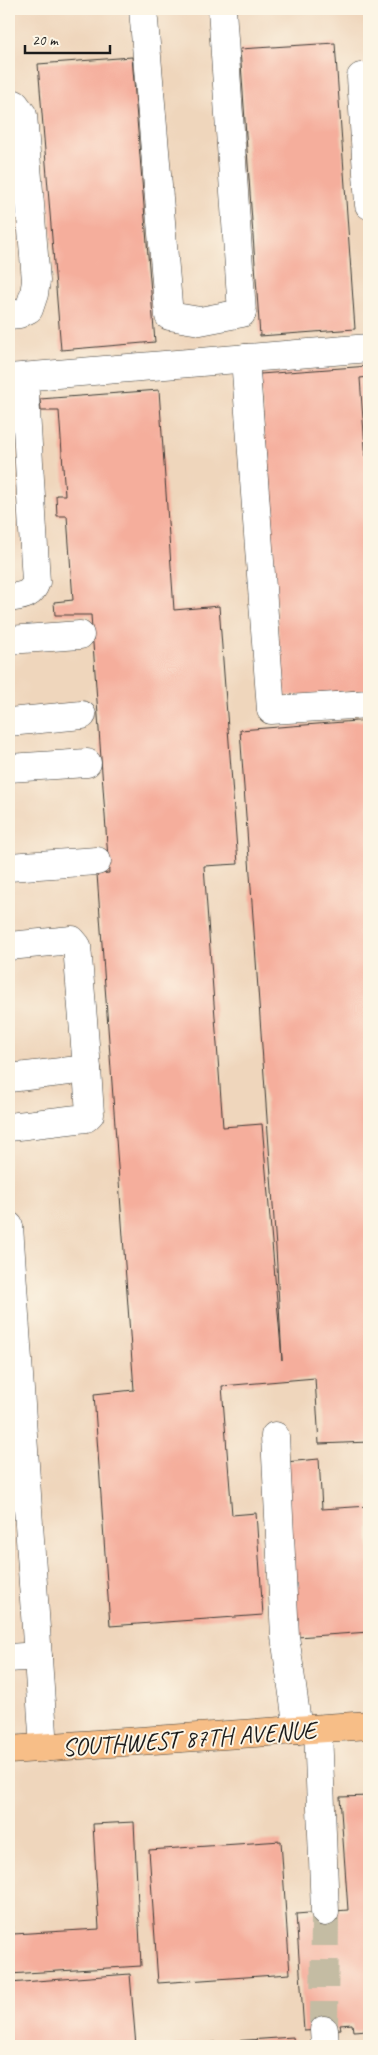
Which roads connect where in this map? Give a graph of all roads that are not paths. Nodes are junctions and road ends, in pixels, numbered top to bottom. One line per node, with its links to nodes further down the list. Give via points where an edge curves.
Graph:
1 (144, 9): 2 (street, via 169,316 200,321 242,313)
2 (222, 9)
3 (369, 77): 5 (street, via 361,77)
4 (9, 102): 6 (street, via 15,104 23,115 36,281 29,309)
5 (369, 205)
6 (9, 315)
7 (369, 348): 8 (street)
8 (245, 358): 9 (street); 13 (street, via 271,710)
9 (16, 378): 10 (street, via 36,582 26,596)
10 (9, 598)
11 (80, 635): 12 (street)
12 (9, 640)
13 (369, 704)
14 (82, 715): 15 (street)
15 (9, 722)
16 (87, 763): 17 (street)
17 (9, 768)
18 (97, 861): 19 (street)
19 (9, 867)
20 (9, 946): 21 (street, via 72,940 77,946)
21 (86, 1069): 22 (street); 23 (street, via 90,1114 86,1118)
22 (9, 1078)
23 (9, 1127)
24 (9, 1226): 25 (street)
25 (11, 1285): 27 (street)
26 (275, 1436): 30 (street, via 286,1636)
27 (38, 1656): 28 (street); 31 (street)
28 (9, 1658)
29 (369, 1725): 30 (main road, SOUTHWEST 87TH AVENUE)
30 (308, 1730): 31 (main road, SOUTHWEST 87TH AVENUE); 33 (street)
31 (44, 1748): 32 (main road, SOUTHWEST 87TH AVENUE)
32 (9, 1750)
33 (325, 1912)

